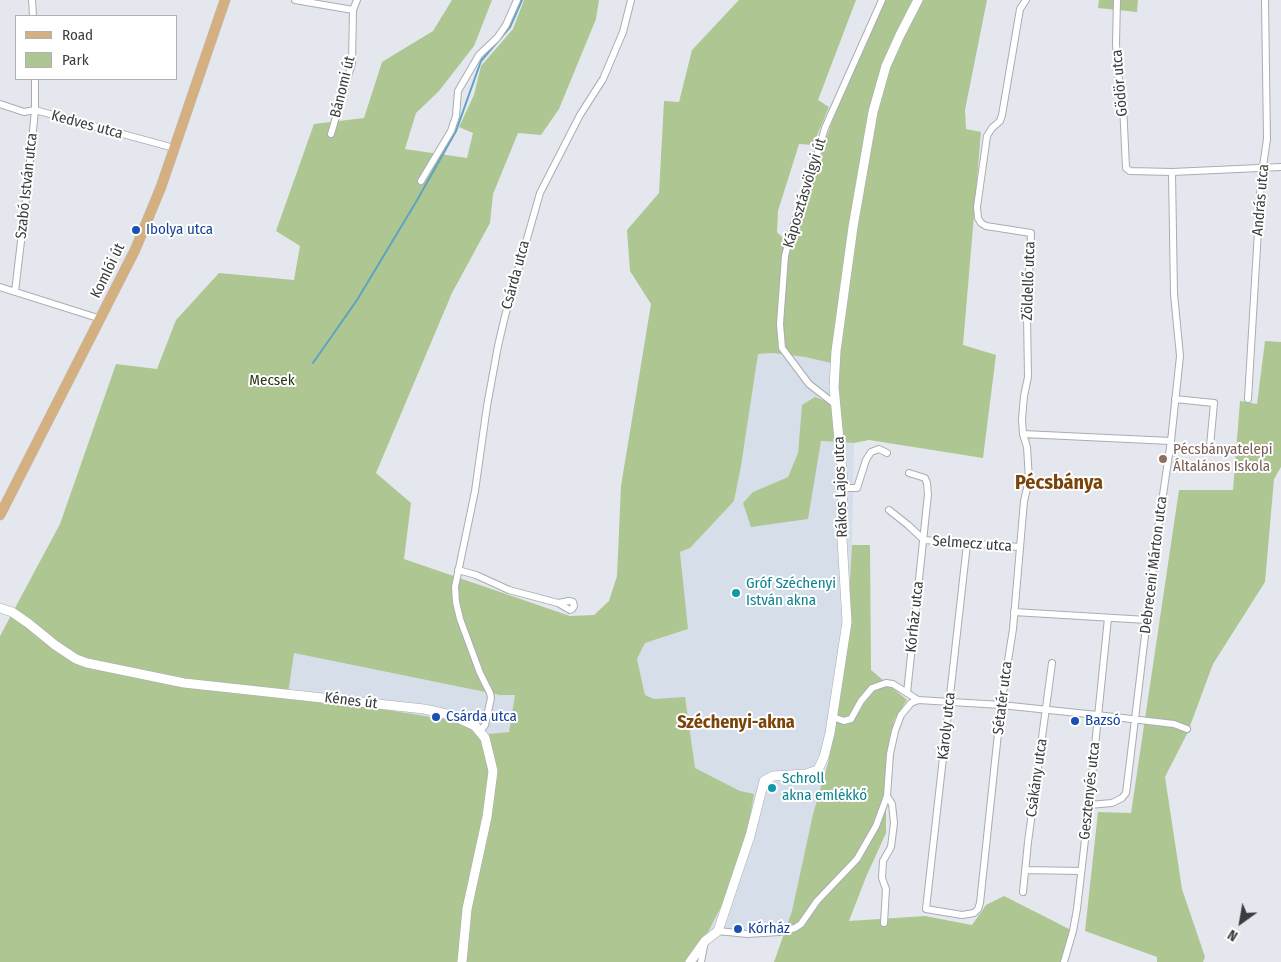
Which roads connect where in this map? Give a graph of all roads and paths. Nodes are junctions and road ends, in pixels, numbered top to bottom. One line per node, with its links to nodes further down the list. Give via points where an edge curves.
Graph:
1 (32, 0): 13 (street)
2 (225, 0): 18 (main road, Komlói út)
3 (295, 0): 12 (street)
4 (357, 0): 12 (street, Bánomi út)
5 (516, 0): 22 (street, via 506,25 479,54 458,91 456,116 450,131)
6 (631, 0): 40 (street, Csárda utca, via 623,32 603,79 547,178 532,216 498,346 475,491)
7 (882, 0): 28 (street, Káposztásvölgyi út, via 825,128 785,256 780,324 782,348 809,384)
8 (918, 0): 28 (street, Rákos Lajos utca, via 886,66 873,112 836,351)
9 (1026, 0): 29 (street, Zöldellő utca, via 1020,9 1002,115 988,136 977,207 978,218 986,226 1031,234 1028,377)
10 (1117, 0): 21 (street, Gödör utca, via 1116,44 1123,104 1125,166 1130,171)
11 (1265, 0): 20 (street, András utca, via 1267,117)
12 (353, 10): 17 (street, Bánomi út, via 352,63)
13 (33, 15)
14 (35, 80): 16 (street, Szabó István utca)
15 (0, 104): 16 (street, Kedves utca, via 24,112)
16 (35, 110): 18 (street, Kedves utca); 24 (street, Szabó István utca)
17 (331, 134)
18 (174, 148): 25 (main road, Komlói út, via 139,242)
19 (1281, 167): 20 (street)
20 (1263, 169): 21 (street); 26 (street, András utca)
21 (1172, 172): 27 (street, Debreceni Márton utca, via 1174,294 1180,356)
22 (421, 181)
23 (0, 287): 24 (street)
24 (15, 292): 25 (street)
25 (101, 319): 36 (main road, Komlói út)
26 (1248, 399)
27 (1175, 400): 30 (street, Debreceni Márton utca); 31 (street, via 1214,403)
28 (836, 405): 34 (street, Rákos Lajos utca)
29 (1023, 434): 30 (street); 39 (street, Sétatér utca, via 1029,480)
30 (1172, 440): 45 (street, Debreceni Márton utca)
31 (1210, 446)
32 (887, 453): 34 (street, via 879,449 871,452 857,488)
33 (909, 473): 37 (street, Selmecz utca, via 925,478 927,483)
34 (843, 488): 53 (street, Rákos Lajos utca, via 842,539 847,622)
35 (889, 510): 37 (street, Selmecz utca)
36 (0, 515)
37 (924, 540): 38 (street, Selmecz utca); 47 (street, Kórház utca)
38 (967, 544): 39 (street, Selmecz utca); 49 (street, Károly utca)
39 (1020, 547): 43 (street, Sétatér utca)
40 (458, 570): 41 (street, via 508,590); 56 (street, Csárda utca, via 455,587 460,619 491,698 485,725)
41 (558, 603)
42 (0, 608): 56 (street, Kénes út, via 12,612 71,656 87,663 184,683 424,709 464,720)
43 (1014, 612): 44 (street); 50 (street, Sétatér utca)
44 (1108, 618): 45 (street); 52 (street, Gesztenyés utca)
45 (1148, 620): 54 (street, Debreceni Márton utca)
46 (1052, 663): 51 (street, Csákány utca)
47 (907, 693): 48 (street); 53 (street, via 893,684 879,685 867,694 851,719 844,721)
48 (918, 700): 49 (street); 57 (street, via 901,715 895,731)
49 (949, 701): 50 (street); 62 (street, Károly utca)
50 (1001, 705): 51 (street); 62 (street, Sétatér utca, via 978,909 962,915)
51 (1046, 710): 52 (street); 59 (street, Csákány utca)
52 (1097, 715): 54 (street); 58 (street, Gesztenyés utca)
53 (833, 717): 64 (street, Rákos Lajos utca, via 818,770 773,776 764,781 750,836)
54 (1135, 719): 55 (street); 58 (street, Debreceni Márton utca, via 1126,793 1112,803)
55 (1187, 729)
56 (480, 731): 66 (street, via 493,771 487,817 467,910)
57 (887, 796): 63 (street, via 892,804 894,824 891,847 883,861 882,878 886,890); 64 (street, via 876,826 857,859 817,901 802,924 780,932 747,934)
58 (1089, 805): 60 (street, Gesztenyés utca)
59 (1025, 870): 60 (street); 61 (street, Csákány utca)
60 (1081, 871): 69 (street, Gesztenyés utca, via 1074,931)
61 (1023, 892)
62 (926, 908)
63 (884, 923)
64 (718, 931): 65 (street)
65 (706, 941): 67 (street); 68 (street)
66 (462, 962)
67 (690, 962)
68 (701, 962)
69 (1064, 962)

